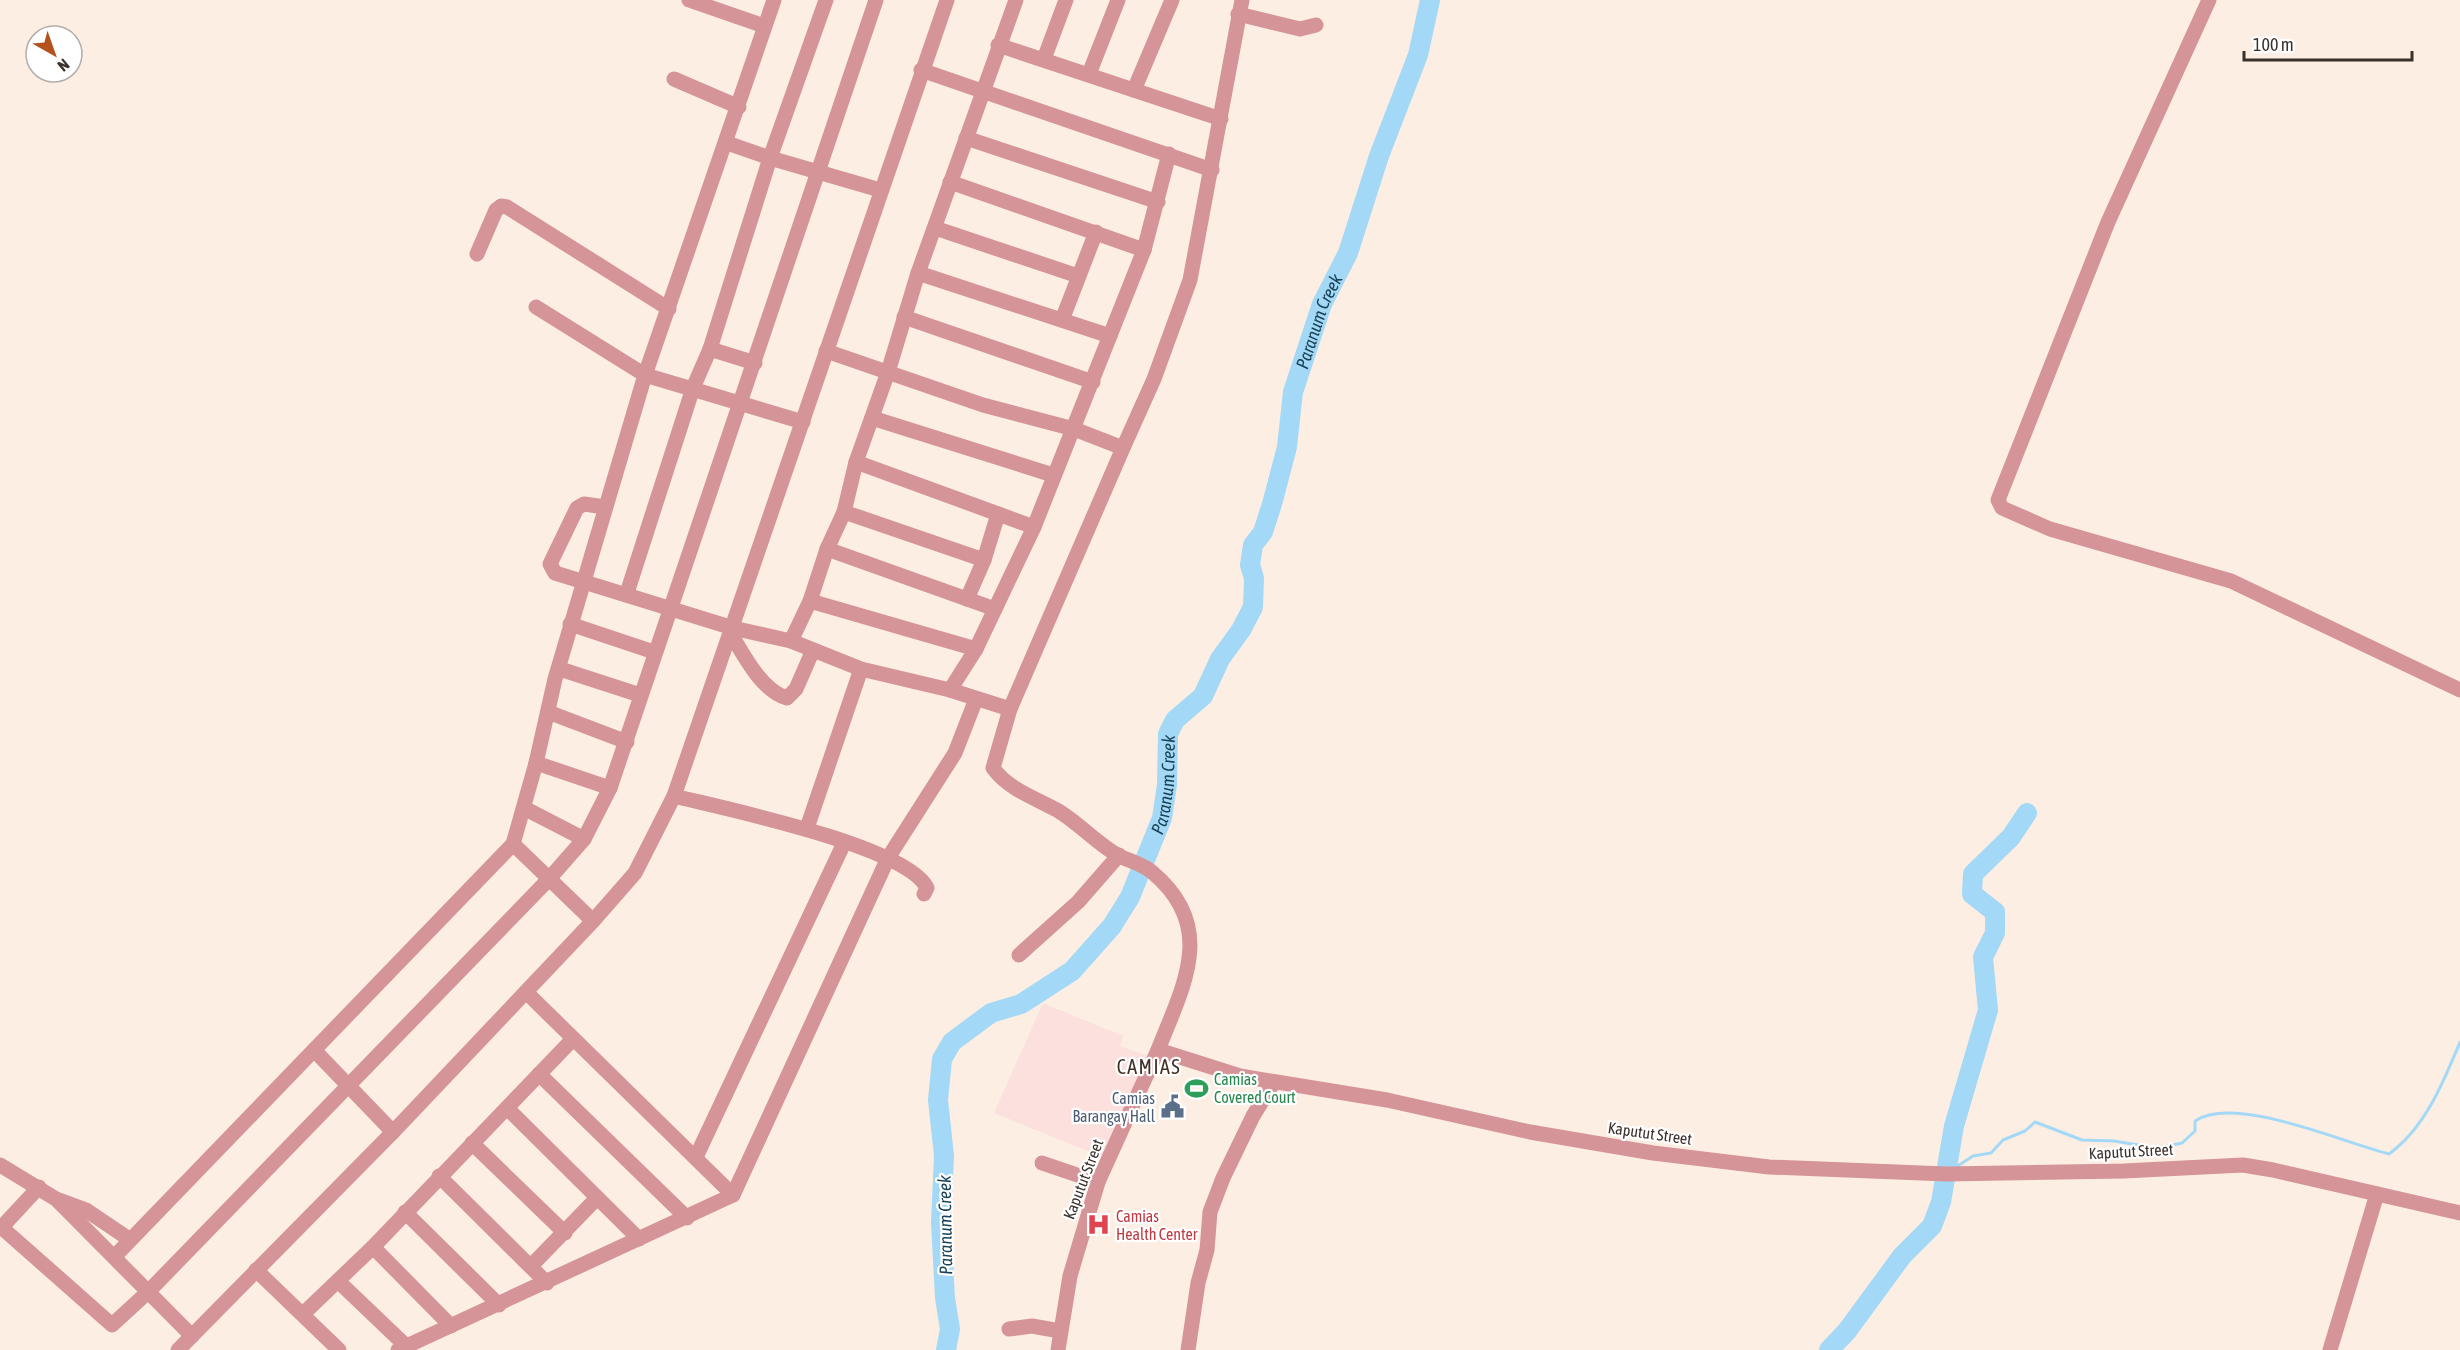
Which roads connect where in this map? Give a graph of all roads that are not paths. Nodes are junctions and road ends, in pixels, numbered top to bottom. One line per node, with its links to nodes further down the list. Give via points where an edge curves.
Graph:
1 (689, 0): 13 (street)
2 (774, 0): 13 (street)
3 (826, 0): 26 (street)
4 (876, 0): 28 (street)
5 (946, 0): 16 (street)
6 (1016, 0): 14 (street)
7 (1066, 0): 15 (street)
8 (1118, 0): 17 (street)
9 (1172, 0): 19 (street)
10 (2209, 0): 78 (street, via 2108,222 1998,500 2002,508 2050,529 2231,581)
11 (1240, 7): 12 (street, via 1300,29); 22 (street)
12 (1316, 25)
13 (764, 26): 21 (street)
14 (998, 45): 15 (street); 20 (street)
15 (1044, 58): 17 (street)
16 (921, 70): 20 (street); 30 (street)
17 (1089, 74): 19 (street)
18 (674, 79): 21 (street)
19 (1134, 90): 22 (street)
20 (983, 91): 23 (street); 25 (street)
21 (739, 107): 24 (street)
22 (1221, 119): 27 (street)
23 (966, 138): 29 (street); 31 (street)
24 (727, 143): 26 (street); 39 (street)
25 (1169, 154): 27 (street); 31 (street)
26 (770, 158): 28 (street); 43 (street)
27 (1212, 170): 54 (street, via 1190,280 1154,379)
28 (818, 171): 30 (street); 45 (street)
29 (951, 182): 32 (street); 33 (street)
30 (880, 190): 44 (street)
31 (1158, 202): 34 (street)
32 (935, 228): 36 (street); 37 (street)
33 (1096, 232): 34 (street); 37 (street)
34 (1144, 250): 42 (street)
35 (477, 254): 39 (street, via 496,210 507,207)
36 (918, 273): 40 (street); 41 (street)
37 (1078, 276): 41 (street)
38 (536, 306): 47 (street)
39 (669, 309): 47 (street)
40 (904, 317): 46 (street); 48 (street)
41 (1062, 320): 42 (street)
42 (1110, 336): 48 (street)
43 (710, 349): 45 (street); 49 (street)
44 (826, 351): 46 (street); 52 (street)
45 (755, 363): 50 (street)
46 (888, 372): 51 (street); 53 (street, via 983,405)
47 (645, 375): 49 (street); 57 (street)
48 (1093, 382): 53 (street)
49 (693, 388): 50 (street); 64 (street)
50 (741, 402): 52 (street); 67 (street)
51 (872, 418): 55 (street); 56 (street)
52 (803, 422): 70 (street)
53 (1074, 429): 54 (street); 56 (street)
54 (1123, 448): 81 (street)
55 (856, 462): 58 (street); 59 (street)
56 (1053, 475): 60 (street)
57 (605, 507): 63 (street); 63 (street, via 584,504 577,508 550,564 555,573)
58 (844, 513): 61 (street); 62 (street)
59 (998, 514): 60 (street); 62 (street)
60 (1034, 528): 68 (street)
61 (827, 549): 65 (street); 66 (street)
62 (984, 560): 65 (street)
63 (584, 580): 64 (street); 69 (street)
64 (627, 593): 67 (street)
65 (967, 600): 68 (street)
66 (810, 601): 71 (street); 72 (street)
67 (671, 609): 70 (street); 74 (street)
68 (995, 609): 72 (street)
69 (570, 624): 74 (street); 75 (street)
70 (732, 631): 71 (street); 73 (street, via 747,660 775,695 787,698 796,689); 86 (street)
71 (791, 641): 73 (street)
72 (976, 648): 77 (street)
73 (813, 650): 76 (street)
74 (654, 652): 79 (street)
75 (560, 669): 79 (street); 82 (street)
76 (861, 669): 77 (street); 88 (street)
77 (950, 690): 80 (street)
78 (2460, 690)
79 (640, 695): 83 (street)
80 (976, 699): 81 (street); 93 (street, via 955,753)
81 (1010, 709): 92 (street, via 993,768 999,777 1072,819)
82 (548, 712): 83 (street); 84 (street)
83 (627, 742): 85 (street)
84 (536, 763): 85 (street); 87 (street)
85 (610, 788): 89 (street)
86 (674, 796): 88 (street); 96 (street, via 634,873)
87 (524, 808): 89 (street); 91 (street)
88 (807, 828): 90 (street)
89 (584, 839): 94 (street)
90 (844, 843): 93 (street); 108 (street)
91 (513, 844): 94 (street); 100 (street)
92 (1125, 857): 97 (street); 101 (street, via 1152,872 1190,928 1192,946 1186,980)
93 (888, 858): 95 (street, via 923,880 927,888); 115 (street)
94 (549, 879): 96 (street); 104 (street)
95 (924, 894)
96 (593, 921): 98 (street)
97 (1019, 955)
98 (526, 992): 99 (street); 106 (street)
99 (572, 1040): 102 (street); 108 (street)
100 (314, 1050): 104 (street); 123 (street)
101 (1158, 1050): 103 (street, Kaputut Street, via 1240,1076); 112 (street, Kaputut Street)
102 (539, 1074): 105 (street); 120 (street)
103 (1274, 1082): 114 (street, Kaputut Street, via 1387,1100 1530,1132 1769,1167 1957,1174 2242,1165); 142 (street, via 1253,1116 1210,1212 1207,1251)
104 (347, 1087): 106 (street); 131 (street)
105 (507, 1108): 107 (street); 116 (street)
106 (393, 1132): 128 (street)
107 (472, 1143): 111 (street); 122 (street)
108 (696, 1157): 115 (street)
109 (1042, 1163): 112 (street)
110 (0, 1165): 113 (street)
111 (439, 1176): 118 (street); 127 (street)
112 (1098, 1182): 136 (street, Kaputut Street, via 1070,1276)
113 (39, 1187): 117 (street); 121 (street)
114 (2377, 1194): 119 (street, Kaputut Street); 143 (street)
115 (734, 1195): 120 (street)
116 (597, 1198): 122 (street); 124 (street)
117 (56, 1199): 123 (street, via 86,1210); 126 (street)
118 (405, 1212): 125 (street); 132 (street)
119 (2460, 1213)
120 (687, 1218): 124 (street)
121 (1, 1226): 131 (street, via 112,1325)
122 (565, 1233): 127 (street)
123 (129, 1239): 126 (street)
124 (639, 1239): 130 (street)
125 (373, 1247): 129 (street); 134 (street)
126 (115, 1256): 131 (street)
127 (531, 1266): 130 (street)
128 (256, 1270): 133 (street); 137 (street)
129 (338, 1281): 133 (street); 138 (street)
130 (547, 1282): 132 (street)
131 (149, 1291): 137 (street)
132 (499, 1305): 134 (street)
133 (303, 1314): 140 (street)
134 (451, 1326): 138 (street)
135 (1009, 1329): 136 (street, via 1032,1326)
136 (1060, 1331): 141 (street, Kaputut Street)
137 (192, 1336): 139 (street)
138 (402, 1348)
139 (178, 1350)
140 (339, 1350)
141 (1058, 1350)
142 (1188, 1350)
143 (2330, 1350)

